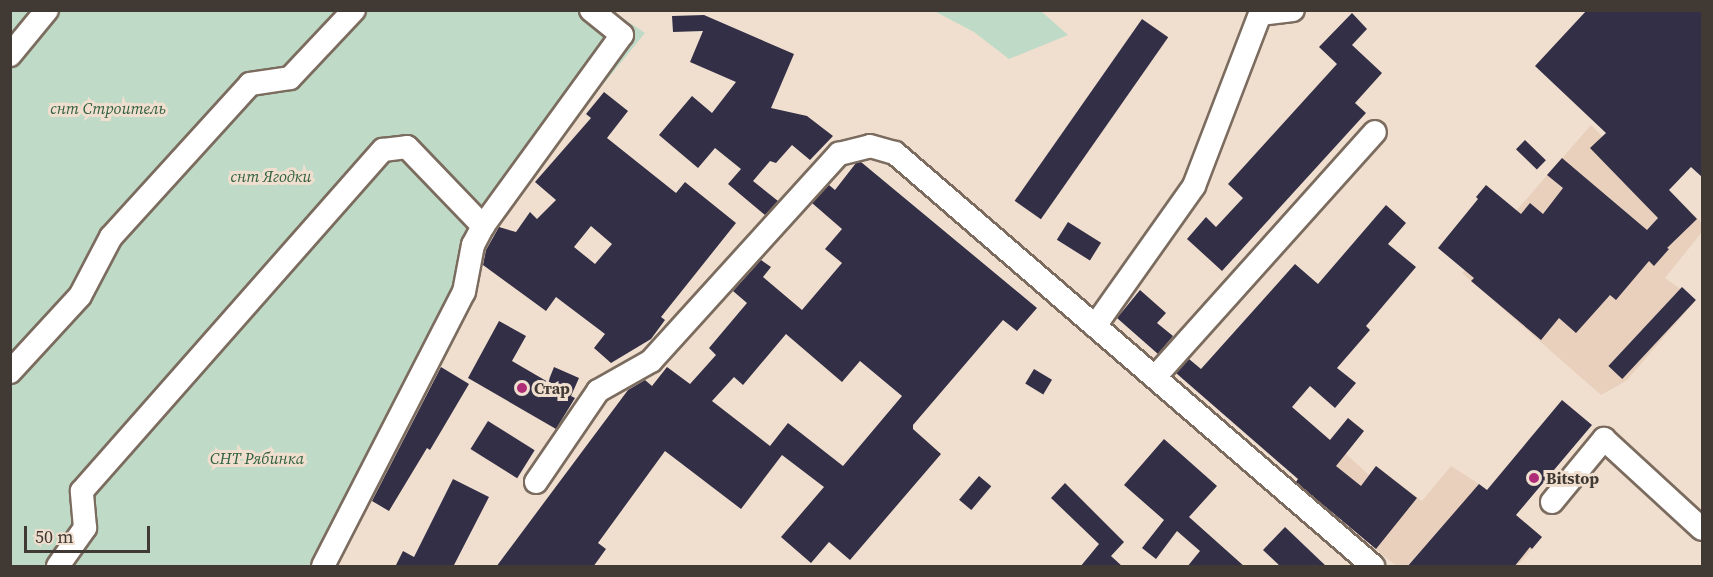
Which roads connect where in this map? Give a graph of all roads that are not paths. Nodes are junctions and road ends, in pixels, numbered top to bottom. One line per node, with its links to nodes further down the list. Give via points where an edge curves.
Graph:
1 (47, 10): 5 (lane)
2 (354, 10): 9 (lane, via 290,78 250,84 111,237 80,296)
3 (591, 10): 7 (lane, via 622,35)
4 (1293, 10): 8 (lane, via 1260,14 1194,186)
5 (10, 55)
6 (1375, 132): 10 (lane)
7 (483, 226): 14 (lane, via 407,147 383,150 82,491 85,528); 15 (lane, via 473,245 464,292)
8 (1095, 326): 10 (lane); 11 (lane, via 895,153 870,146 839,154 651,362 598,391)
9 (10, 372)
10 (1155, 377): 16 (lane)
11 (536, 482)
12 (1551, 502): 13 (lane, via 1604,439)
13 (1702, 529)
14 (58, 567)
15 (323, 567)
16 (1373, 567)

